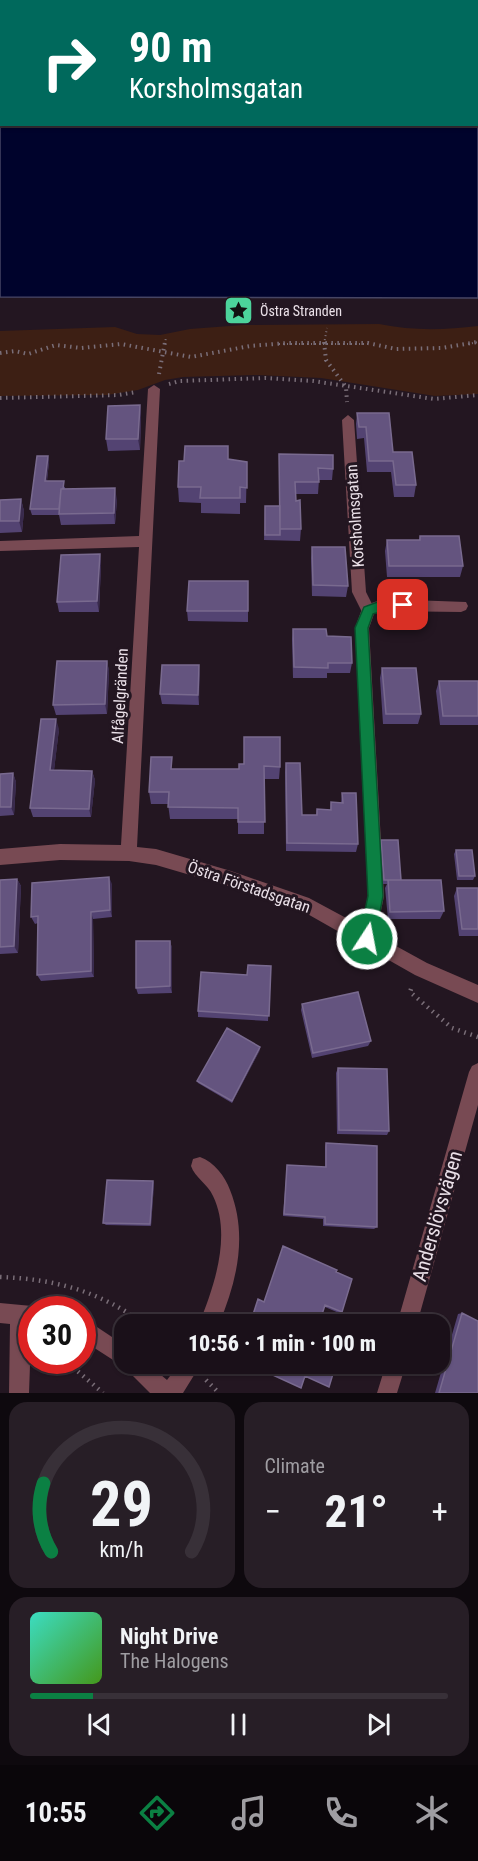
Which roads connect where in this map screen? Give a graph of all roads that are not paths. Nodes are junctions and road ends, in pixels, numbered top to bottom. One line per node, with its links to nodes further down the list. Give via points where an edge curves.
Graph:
1 (154, 389): 3 (street, Alfågelgränden)
2 (348, 420): 6 (street, Korsholmsgatan, via 359,592)
3 (146, 541): 4 (street); 7 (street, Alfågelgränden)
4 (0, 546)
5 (461, 606): 6 (street, via 383,605)
6 (368, 610): 9 (street, Korsholmsgatan, via 362,628 376,896)
7 (129, 853): 8 (street, Östra Förstadsgatan); 9 (street, Östra Förstadsgatan, via 231,879 309,906)
8 (0, 856)
9 (367, 939): 10 (street, Östra Förstadsgatan)
10 (478, 994)
11 (478, 1072): 15 (street, Anderslövsvägen)
12 (200, 1166): 14 (street, via 221,1190 230,1223 227,1268)
13 (17, 1314): 21 (street)
14 (214, 1314)
15 (409, 1314)
16 (96, 1337): 17 (street)
17 (114, 1350)
18 (145, 1374): 22 (street)
19 (183, 1374): 22 (street)
20 (393, 1374): 23 (street)
21 (19, 1393)
22 (168, 1393)
23 (387, 1393)

